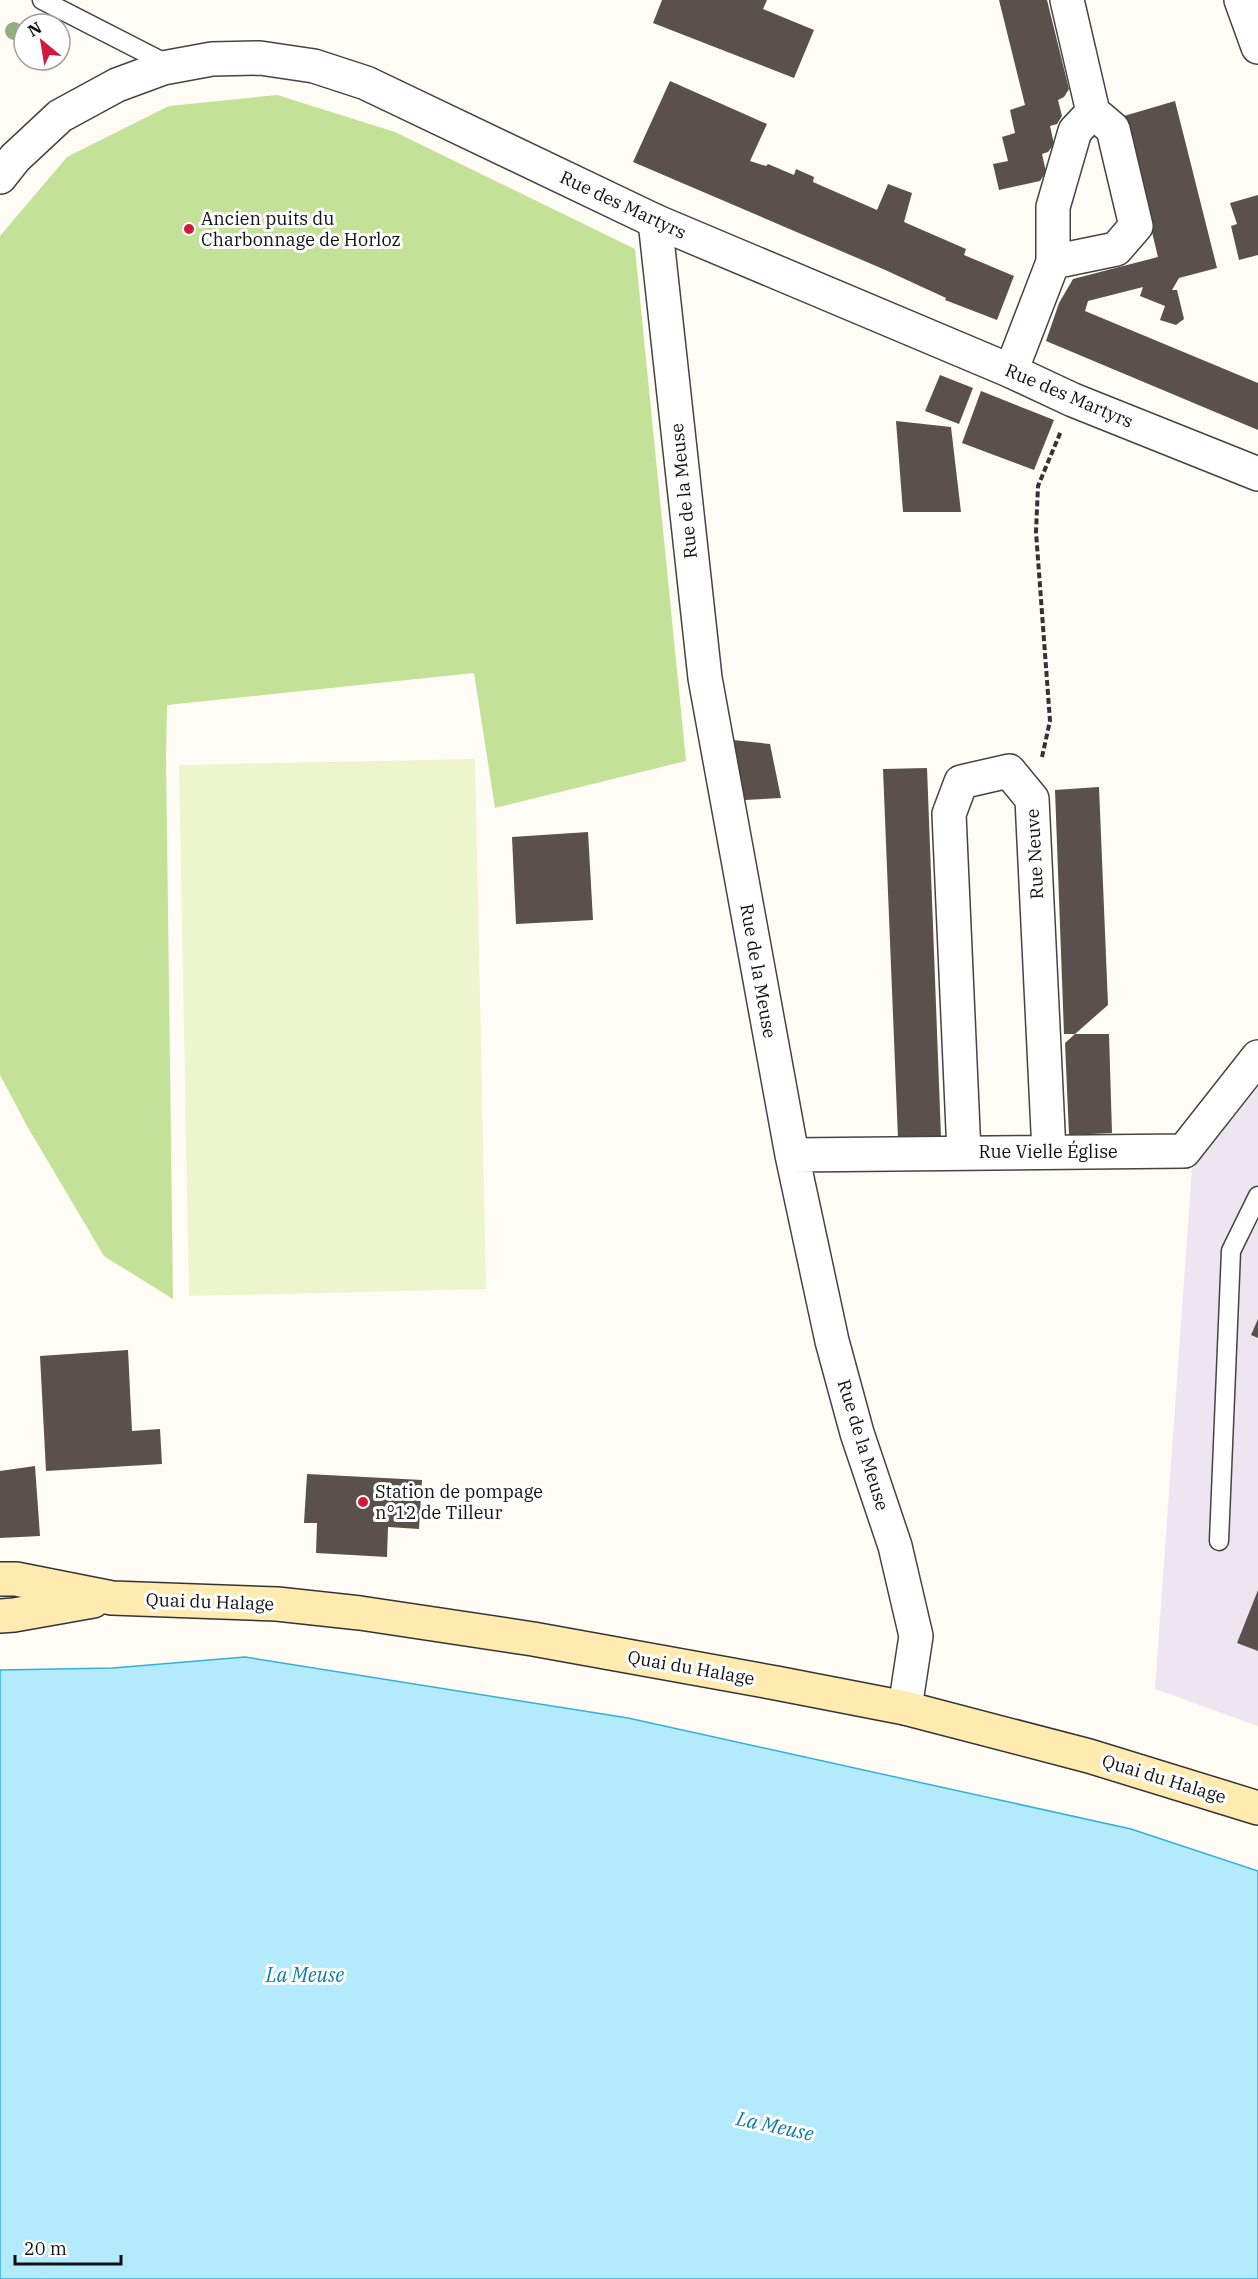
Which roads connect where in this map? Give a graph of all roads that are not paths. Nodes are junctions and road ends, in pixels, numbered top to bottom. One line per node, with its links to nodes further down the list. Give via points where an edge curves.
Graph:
1 (42, 0): 5 (lane)
2 (1066, 0): 6 (street)
3 (1241, 0): 4 (street)
4 (1258, 46)
5 (172, 66): 7 (street, Rue des Martyrs, via 117,85 60,116); 8 (street, Rue des Martyrs, via 212,59 260,58 315,66 366,83)
6 (1093, 112): 9 (street, via 1075,131 1053,207); 9 (street, via 1113,129 1136,226 1116,249)
7 (0, 177)
8 (655, 221): 10 (street, Rue des Martyrs); 15 (street, Rue de la Meuse, via 705,678)
9 (1053, 262): 10 (street)
10 (1011, 371): 11 (street, Rue des Martyrs)
11 (1258, 474)
12 (1258, 1057): 13 (street, Rue Vielle Église, via 1184,1151)
13 (1048, 1152): 14 (street, Rue Vielle Église); 14 (street, Rue Neuve, via 1032,799 1009,771 961,782 949,814)
14 (964, 1153): 15 (street, Rue Vielle Église)
15 (792, 1155): 21 (street, Rue de la Meuse, via 832,1341 857,1433 895,1546 916,1636)
16 (1258, 1196): 17 (lane, via 1231,1251)
17 (1220, 1541)
18 (0, 1579): 19 (main road, Quai du Halage)
19 (112, 1598): 20 (main road, Quai du Halage); 21 (main road, Quai du Halage, via 277,1604 360,1613 532,1639)
20 (0, 1616)
21 (905, 1708): 22 (main road, Quai du Halage, via 1089,1756)
22 (1258, 1808)

